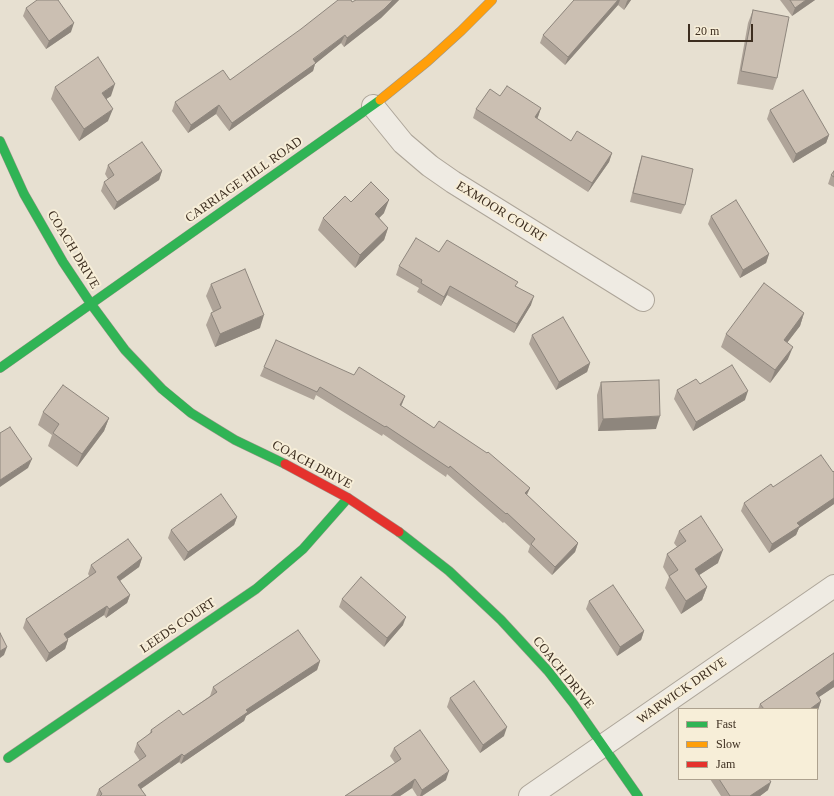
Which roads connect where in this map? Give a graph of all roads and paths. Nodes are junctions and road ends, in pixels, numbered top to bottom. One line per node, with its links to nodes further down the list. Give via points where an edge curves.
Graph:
1 (492, 0): 2 (street, CARRIAGE HILL ROAD, via 461,32)
2 (372, 106): 4 (street, EXMOOR COURT, via 404,143 430,166); 5 (street, CARRIAGE HILL ROAD)
3 (0, 141): 5 (street, COACH DRIVE, via 28,201 62,262)
4 (643, 300)
5 (91, 304): 6 (street, CARRIAGE HILL ROAD); 7 (street, COACH DRIVE, via 125,350 162,389 191,413 235,440)
6 (0, 368)
7 (348, 498): 9 (street, COACH DRIVE, via 422,549 501,620 548,671); 10 (street, LEEDS COURT, via 303,549 256,589)
8 (834, 586): 9 (street, WARWICK DRIVE)
9 (603, 746): 11 (street, WARWICK DRIVE); 12 (street, COACH DRIVE)
10 (8, 758)
11 (530, 796)
12 (638, 796)

